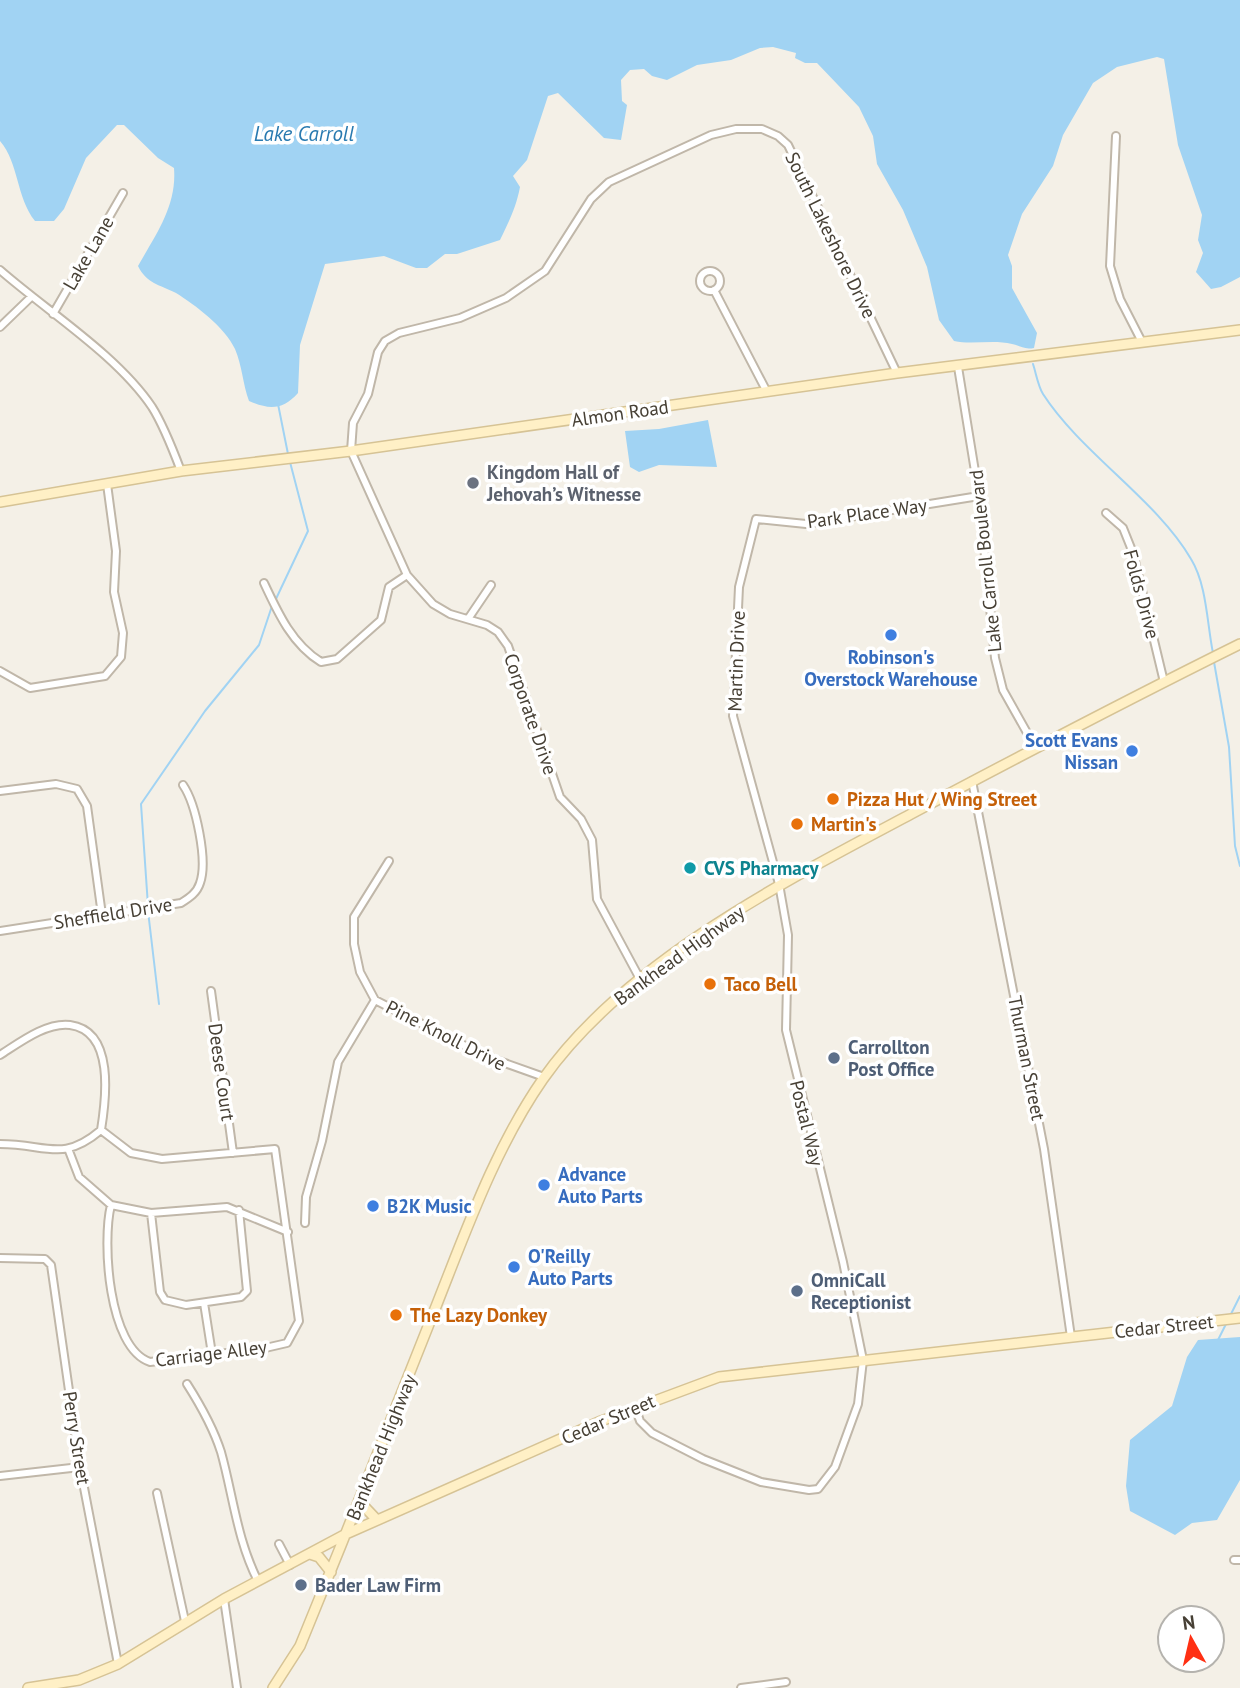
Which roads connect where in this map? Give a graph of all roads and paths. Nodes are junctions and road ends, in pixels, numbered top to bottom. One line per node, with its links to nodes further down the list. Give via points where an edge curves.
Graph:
1 (1116, 136): 9 (street, via 1110,266 1120,299)
2 (123, 193): 6 (street, Lake Lane)
3 (0, 270): 5 (street)
4 (714, 290): 12 (street)
5 (30, 298): 6 (street); 7 (street)
6 (53, 314): 14 (street, via 118,368 152,407)
7 (0, 327)
8 (1240, 330): 9 (street, Almon Road)
9 (1142, 342): 10 (street, Almon Road)
10 (958, 367): 11 (street, Almon Road); 16 (street, Lake Carroll Boulevard)
11 (897, 373): 12 (street, Almon Road); 13 (street, South Lakeshore Drive, via 788,145 762,129 736,129 711,135 609,182 591,199 545,271 506,298 385,341 353,423)
12 (767, 392): 13 (street, Almon Road)
13 (351, 451): 14 (street, Almon Road); 20 (street, Corporate Drive)
14 (181, 471): 15 (street, Almon Road)
15 (107, 484): 17 (street, Almon Road); 25 (street, via 116,551 114,592 123,633 121,657 104,676 30,688)
16 (979, 496): 19 (street, Park Place Way, via 806,524); 27 (street, Lake Carroll Boulevard, via 995,658 1003,690)
17 (0, 502)
18 (1106, 513): 26 (street, Folds Drive, via 1123,528 1133,553)
19 (755, 519): 32 (street, Martin Drive, via 738,587 733,716)
20 (407, 575): 21 (street, via 389,587 381,620 337,659 321,662 306,652 281,620); 23 (street, Corporate Drive, via 433,604)
21 (264, 583)
22 (491, 585): 23 (street)
23 (468, 619): 35 (street, Corporate Drive, via 493,628 509,646 559,797 581,819 592,840 597,899)
24 (1240, 644): 26 (street, Bankhead Highway)
25 (0, 671)
26 (1164, 682): 27 (street, Bankhead Highway)
27 (1035, 747): 28 (street, Bankhead Highway)
28 (972, 781): 32 (street, Bankhead Highway); 52 (street, Thurman Street, via 1044,1149)
29 (183, 785): 33 (street, Sheffield Drive, via 192,799 202,862 200,883 192,896 181,903)
30 (0, 791): 33 (street, via 56,784 77,789 87,806)
31 (389, 861): 37 (street, Pine Knoll Drive, via 354,918 360,972)
32 (779, 884): 35 (street, Bankhead Highway); 54 (street, Postal Way, via 788,935 786,1030)
33 (102, 915): 34 (street, Sheffield Drive)
34 (0, 931)
35 (640, 979): 39 (street, Bankhead Highway, via 582,1032)
36 (211, 991): 43 (street, Deese Court)
37 (375, 1000): 39 (street, Pine Knoll Drive, via 485,1056); 47 (street, via 338,1062)
38 (0, 1055): 40 (street, via 40,1031 69,1025 88,1032 104,1064)
39 (544, 1077): 60 (street, Bankhead Highway, via 515,1123 493,1171)
40 (101, 1130): 42 (street); 43 (street, via 131,1153 162,1159)
41 (0, 1144): 42 (street)
42 (69, 1151): 44 (street, via 79,1177)
43 (233, 1153): 48 (street, Carriage Alley, via 275,1149)
44 (111, 1205): 46 (street); 53 (street, Carriage Alley, via 105,1248 125,1339 132,1350 149,1362)
45 (239, 1210): 46 (street, via 207,1206); 48 (street); 50 (street, via 247,1291 241,1297)
46 (151, 1213): 50 (street, via 160,1292 174,1305)
47 (305, 1223)
48 (288, 1231): 53 (street, Carriage Alley, via 299,1321 294,1335 287,1343)
49 (0, 1258): 57 (street, Perry Street, via 45,1259 51,1265)
50 (204, 1303): 53 (street)
51 (1240, 1318): 52 (street, Cedar Street)
52 (1071, 1337): 54 (street, Cedar Street)
53 (212, 1354)
54 (863, 1360): 56 (street, Cedar Street, via 719,1377); 56 (street, via 853,1418 835,1467 818,1489 761,1482 703,1459 652,1433)
55 (187, 1384): 67 (street, via 209,1420 220,1450 243,1547)
56 (635, 1407): 61 (street, Cedar Street)
57 (80, 1467): 58 (street); 70 (street, Perry Street)
58 (0, 1476)
59 (157, 1493): 69 (street)
60 (359, 1501): 61 (street); 62 (street, Bankhead Highway)
61 (377, 1520): 62 (street, Cedar Street)
62 (346, 1534): 64 (street, Cedar Street); 66 (street, Bankhead Highway)
63 (279, 1544): 65 (street)
64 (310, 1554): 65 (street, Cedar Street); 66 (street, via 319,1557)
65 (290, 1565): 67 (street, Cedar Street)
66 (331, 1572): 74 (street, Bankhead Highway, via 300,1646)
67 (258, 1581): 68 (street, Cedar Street)
68 (224, 1599): 69 (street, Cedar Street); 73 (street)
69 (185, 1621): 70 (street, Cedar Street)
70 (118, 1664): 72 (street, Cedar Street, via 79,1680)
71 (786, 1682): 75 (street)
72 (27, 1688)
73 (237, 1688)
74 (273, 1688)
75 (741, 1688)

